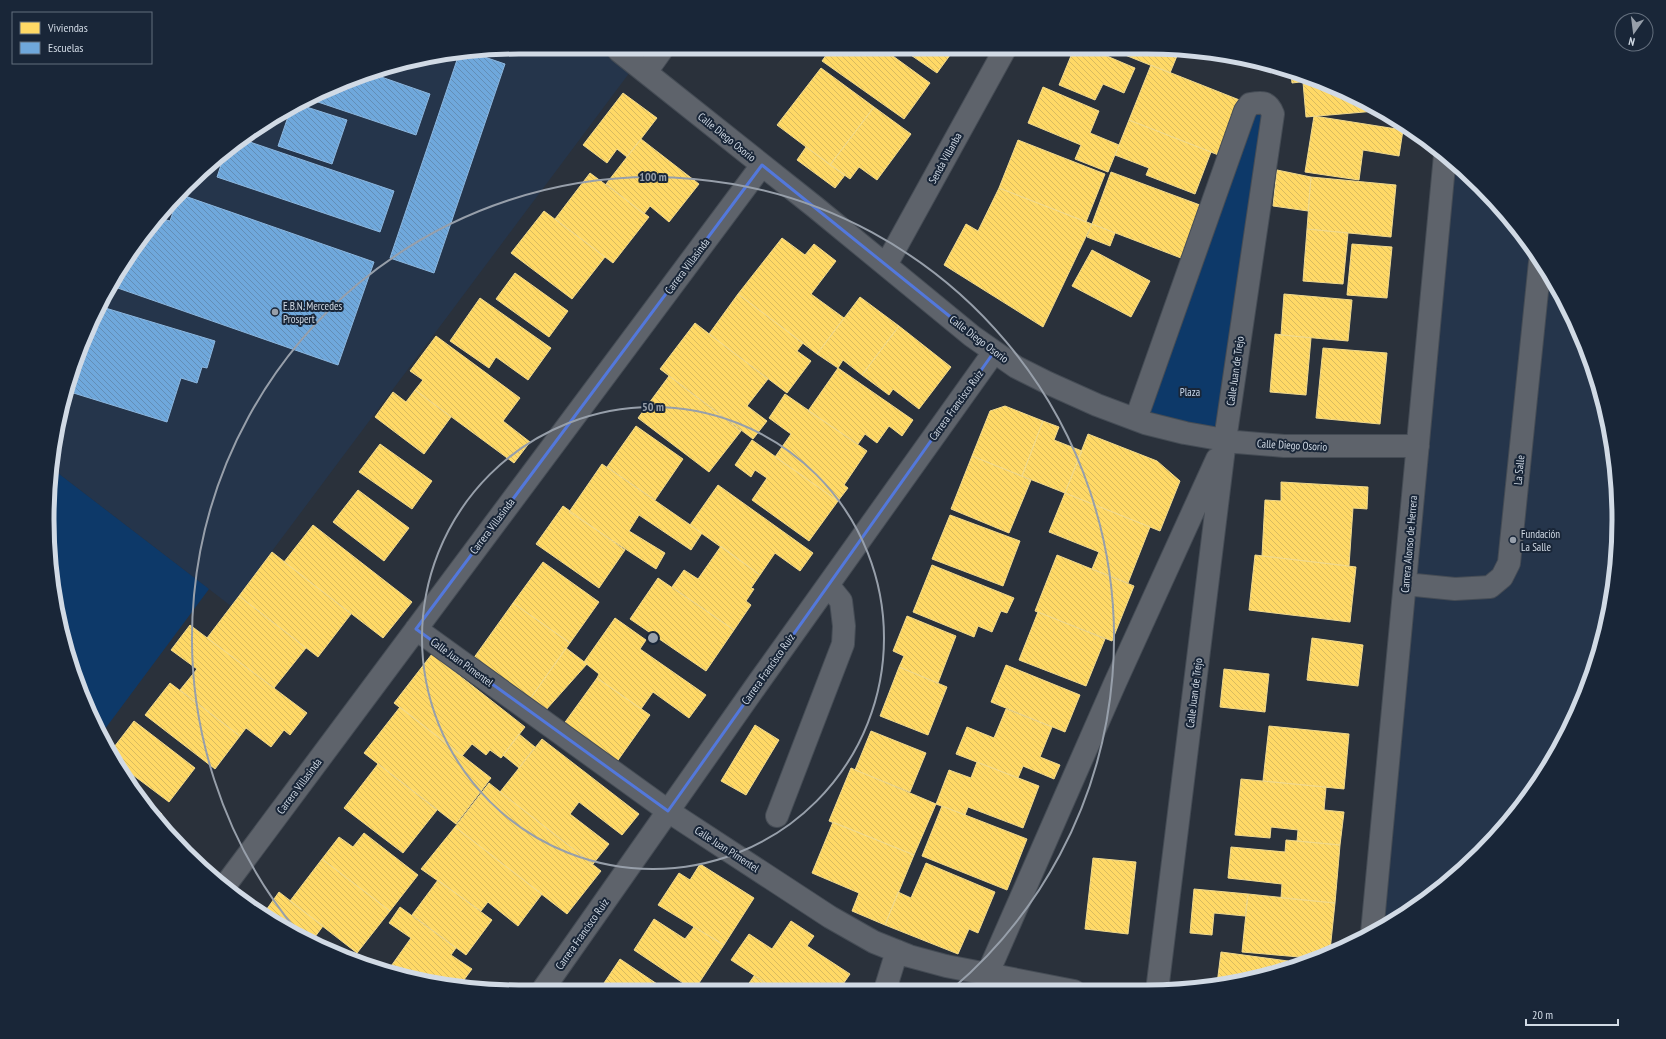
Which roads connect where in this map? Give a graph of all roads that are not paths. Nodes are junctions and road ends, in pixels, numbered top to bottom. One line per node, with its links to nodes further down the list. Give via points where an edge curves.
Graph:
1 (623, 54): 4 (street, Calle Diego Osorio)
2 (659, 54): 4 (street)
3 (1002, 54): 7 (street, Senda Villanba)
4 (646, 72): 6 (street, Calle Diego Osorio)
5 (1444, 162): 12 (street, Carrera Alonso de Herrera)
6 (762, 165): 7 (street, Calle Diego Osorio); 15 (street, Carrera Villasinda)
7 (886, 266): 9 (street, Calle Diego Osorio)
8 (1539, 269): 13 (street, La Salle, via 1509,563 1502,577 1490,587 1455,589)
9 (994, 352): 10 (street, Calle Diego Osorio, via 1016,367 1048,383); 14 (street, Carrera Francisco Ruiz)
10 (1136, 419): 11 (street, Calle Diego Osorio, via 1185,433); 11 (street, Calle Juan de Trejo, via 1245,111 1250,104 1264,103 1270,107 1273,114)
11 (1225, 440): 12 (street, Calle Diego Osorio, via 1284,446); 21 (street, via 1114,683); 25 (street, Calle Juan de Trejo)
12 (1418, 446): 13 (street, Carrera Alonso de Herrera)
13 (1405, 584): 19 (street, Carrera Alonso de Herrera)
14 (828, 585): 16 (street, Carrera Francisco Ruiz); 17 (street, via 841,601 843,644)
15 (416, 629): 16 (street, Calle Juan Pimentel); 18 (street, Carrera Villasinda)
16 (668, 811): 20 (street, Calle Juan Pimentel, via 830,917 874,942); 22 (street, Carrera Francisco Ruiz)
17 (777, 816)
18 (228, 882)
19 (1373, 926)
20 (897, 951): 21 (street, Calle Juan Pimentel); 23 (street)
21 (987, 975): 24 (street, Calle Juan Pimentel)
22 (546, 985)
23 (887, 985)
24 (1045, 985)
25 (1158, 985)

